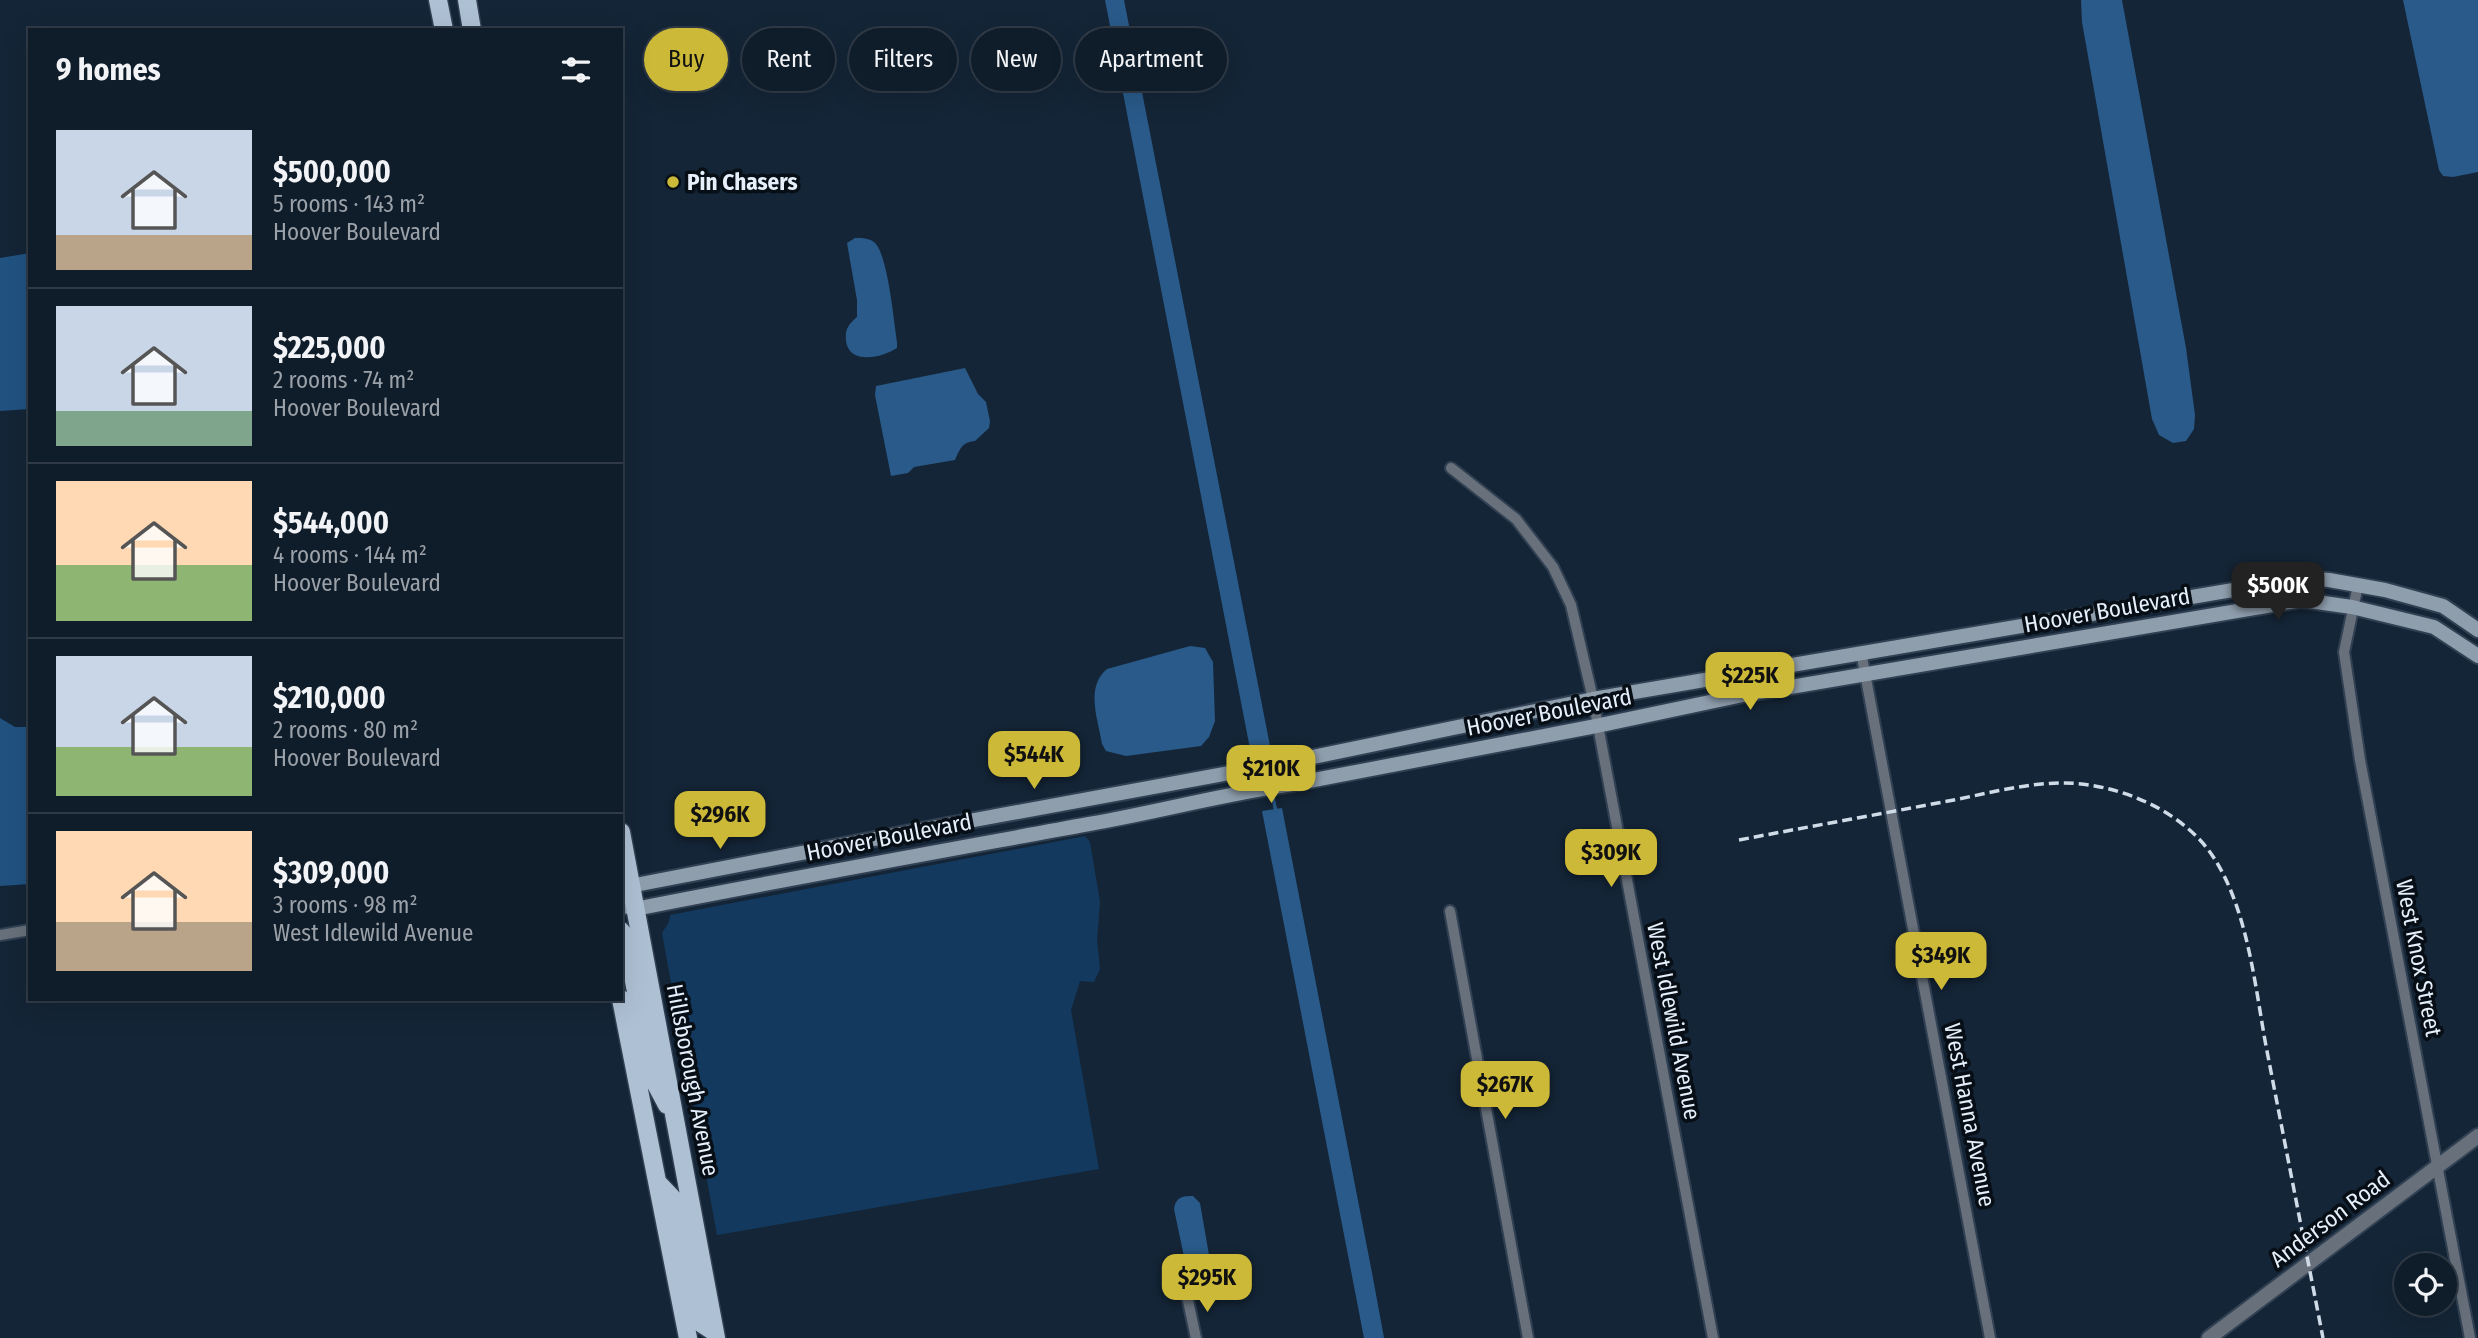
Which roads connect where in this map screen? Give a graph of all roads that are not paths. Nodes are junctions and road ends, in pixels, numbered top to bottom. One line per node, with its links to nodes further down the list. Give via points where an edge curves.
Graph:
1 (438, 0): 3 (main road)
2 (467, 0): 4 (main road)
3 (444, 28)
4 (472, 28)
5 (1451, 468): 12 (street, West Idlewild Avenue, via 1516,519 1553,567 1571,605)
6 (2358, 585): 7 (street, West Knox Street); 8 (main road, Hoover Boulevard, via 2443,606); 9 (main road, Hoover Boulevard, via 2303,578)
7 (2352, 607): 10 (main road, Hoover Boulevard, via 2434,627); 11 (main road, Hoover Boulevard, via 2302,600); 24 (street, West Knox Street, via 2344,652 2360,760)
8 (2478, 630)
9 (1861, 652): 11 (street, West Hanna Avenue); 12 (main road, Hoover Boulevard)
10 (2478, 656)
11 (1865, 675): 13 (main road, Hoover Boulevard); 32 (street, West Hanna Avenue)
12 (1593, 699): 13 (street, West Idlewild Avenue); 15 (main road, Hoover Boulevard, via 1289,762)
13 (1596, 726): 16 (main road, Hoover Boulevard); 31 (street, West Idlewild Avenue)
14 (623, 854): 15 (main road, Hillsborough Avenue)
15 (626, 888): 16 (main road, Hillsborough Avenue)
16 (628, 907): 22 (main road, Hillsborough Avenue)
17 (1450, 911): 30 (street)
18 (28, 930): 20 (street)
19 (623, 934): 22 (main road, via 652,1077)
20 (0, 935)
21 (621, 1001): 25 (main road)
22 (677, 1124): 27 (main road, Hillsborough Avenue)
23 (2478, 1136): 24 (street, Anderson Road)
24 (2437, 1168): 33 (street, Anderson Road); 34 (street, West Knox Street)
25 (657, 1182): 27 (main road, via 677,1203 694,1299 702,1324); 28 (main road)
26 (1187, 1296): 29 (street)
27 (715, 1335)
28 (688, 1338)
29 (1196, 1338)
30 (1528, 1338)
31 (1713, 1338)
32 (1990, 1338)
33 (2209, 1338)
34 (2470, 1338)

